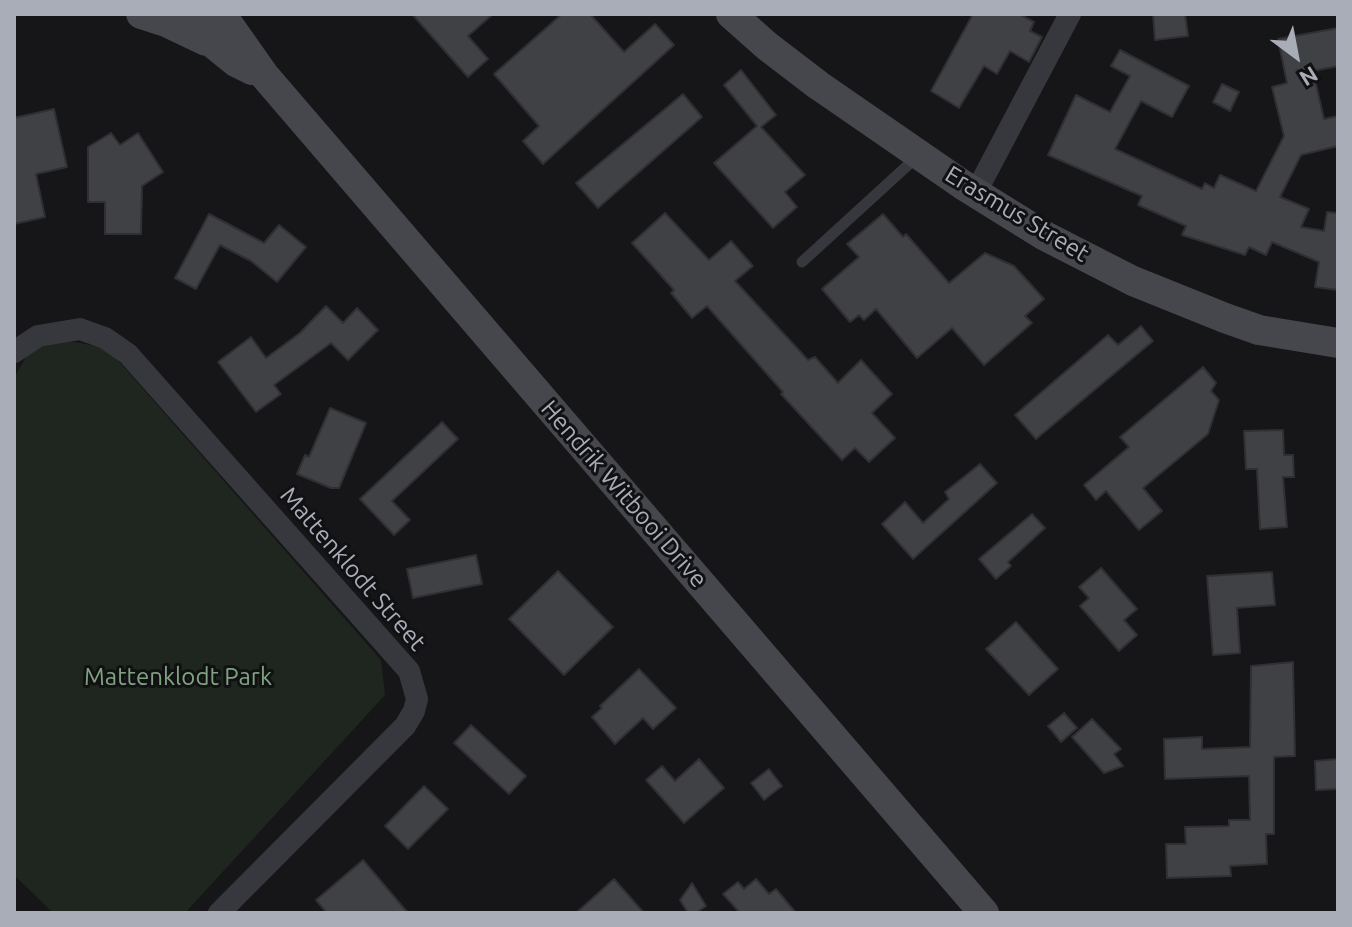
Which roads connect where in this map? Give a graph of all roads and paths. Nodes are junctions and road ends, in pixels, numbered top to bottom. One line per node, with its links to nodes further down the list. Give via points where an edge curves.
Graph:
1 (141, 14): 6 (main road)
2 (189, 14): 6 (main road, Hendrik Witbooi Drive)
3 (221, 14): 7 (main road, Hendrik Witbooi Drive)
4 (731, 14): 8 (main road, Erasmus Street, via 818,85)
5 (1070, 14): 9 (street)
6 (215, 45): 7 (main road, Hendrik Witbooi Drive)
7 (264, 75): 14 (main road, Hendrik Witbooi Drive)
8 (919, 154): 9 (main road, Erasmus Street); 10 (lane)
9 (976, 192): 11 (main road, Erasmus Street, via 1045,236 1133,281 1259,330)
10 (802, 262)
11 (1338, 343)
12 (14, 352): 13 (street, Mattenklodt Street, via 38,336 80,329 128,354 409,671 417,699 405,726)
13 (219, 913)
14 (984, 913)

